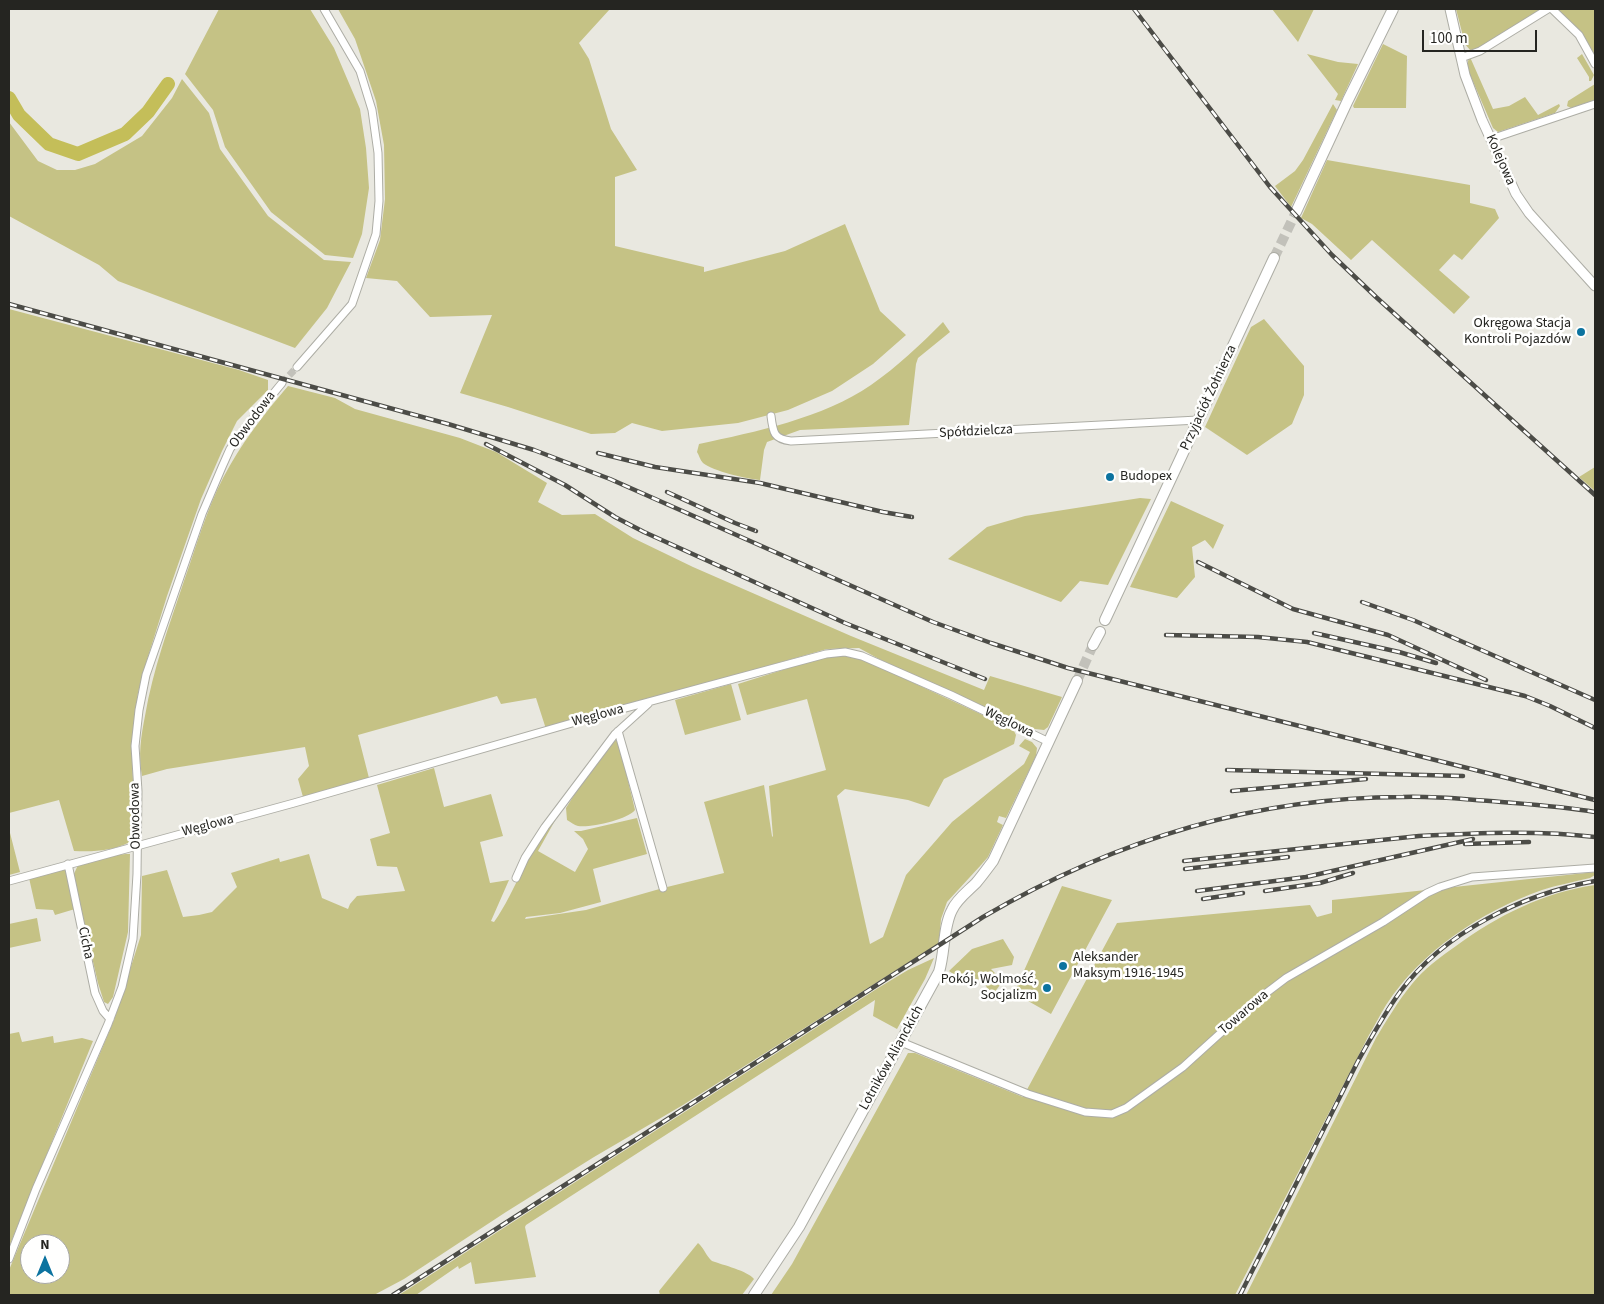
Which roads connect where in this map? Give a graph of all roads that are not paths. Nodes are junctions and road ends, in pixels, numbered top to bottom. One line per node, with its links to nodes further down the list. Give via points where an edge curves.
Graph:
1 (324, 9): 12 (street, via 360,71 372,110 378,153 379,201 376,234 352,304)
2 (1393, 9): 9 (main road)
3 (1450, 9): 5 (street, Kolejowa)
4 (1550, 9): 5 (street, via 1480,51); 6 (street, via 1578,35)
5 (1461, 58): 8 (street, Kolejowa)
6 (1595, 64)
7 (1595, 104): 8 (street)
8 (1490, 139): 11 (street, Kolejowa, via 1520,200)
9 (1296, 212)
10 (1274, 258): 15 (main road, Przyjaciół Żołnierza)
11 (1595, 286)
12 (297, 368)
13 (282, 383): 23 (street, Obwodowa, via 230,449 199,523 146,675 135,746)
14 (771, 416): 15 (street, Spółdzielcza, via 777,438 792,441)
15 (1198, 420): 16 (main road, Przyjaciół Żołnierza)
16 (1105, 620)
17 (1100, 632): 18 (main road)
18 (1093, 645)
19 (1077, 681): 22 (main road, Lotników Alianckich)
20 (650, 702): 21 (street); 22 (street, Węglowa, via 815,656 845,652 869,658); 23 (street, Węglowa)
21 (618, 731): 26 (street, via 525,858); 28 (street)
22 (1049, 742): 30 (main road, Lotników Alianckich, via 992,861 951,910 939,972)
23 (137, 845): 24 (street); 29 (street, Obwodowa, via 133,939 122,987)
24 (68, 864): 27 (street); 29 (street, Cicha, via 95,993 103,1012)
25 (1595, 868): 30 (street, Towarowa, via 1472,877 1426,893 1286,978 1183,1067 1126,1108 1112,1114 1085,1112 1028,1094)
26 (516, 878)
27 (9, 881)
28 (663, 888)
29 (110, 1018): 31 (street, Obwodowa)
30 (901, 1042): 32 (main road, Lotników Alianckich, via 799,1227)
31 (9, 1259)
32 (754, 1295)

